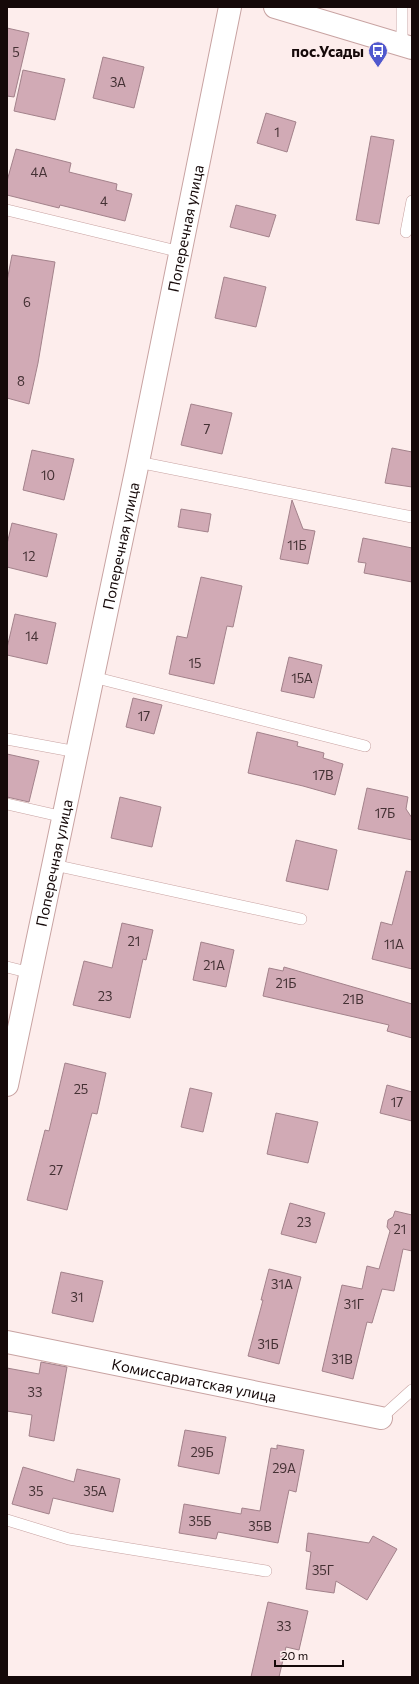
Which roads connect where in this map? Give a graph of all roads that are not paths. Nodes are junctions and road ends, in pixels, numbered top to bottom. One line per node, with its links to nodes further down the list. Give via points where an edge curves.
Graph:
1 (230, 7): 8 (street, Поперечная улица)
2 (275, 7): 4 (street)
3 (402, 7): 4 (lane)
4 (407, 47)
5 (412, 201): 7 (lane)
6 (7, 210): 8 (lane)
7 (406, 232)
8 (181, 252): 9 (street, Поперечная улица)
9 (138, 462): 10 (lane); 11 (street, Поперечная улица)
10 (412, 517)
11 (93, 677): 13 (lane); 14 (street, Поперечная улица)
12 (7, 739): 14 (lane)
13 (365, 746)
14 (77, 752): 16 (street, Поперечная улица)
15 (7, 804): 16 (lane)
16 (64, 817): 17 (street, Поперечная улица)
17 (54, 864): 18 (lane); 20 (street, Поперечная улица)
18 (301, 919)
19 (7, 967): 20 (lane)
20 (31, 972): 21 (street, Поперечная улица)
21 (7, 1085)
22 (7, 1342): 24 (street, Комиссариатская улица)
23 (412, 1390): 24 (lane)
24 (381, 1418)
25 (7, 1520): 26 (lane, via 70,1539)
26 (266, 1571)

